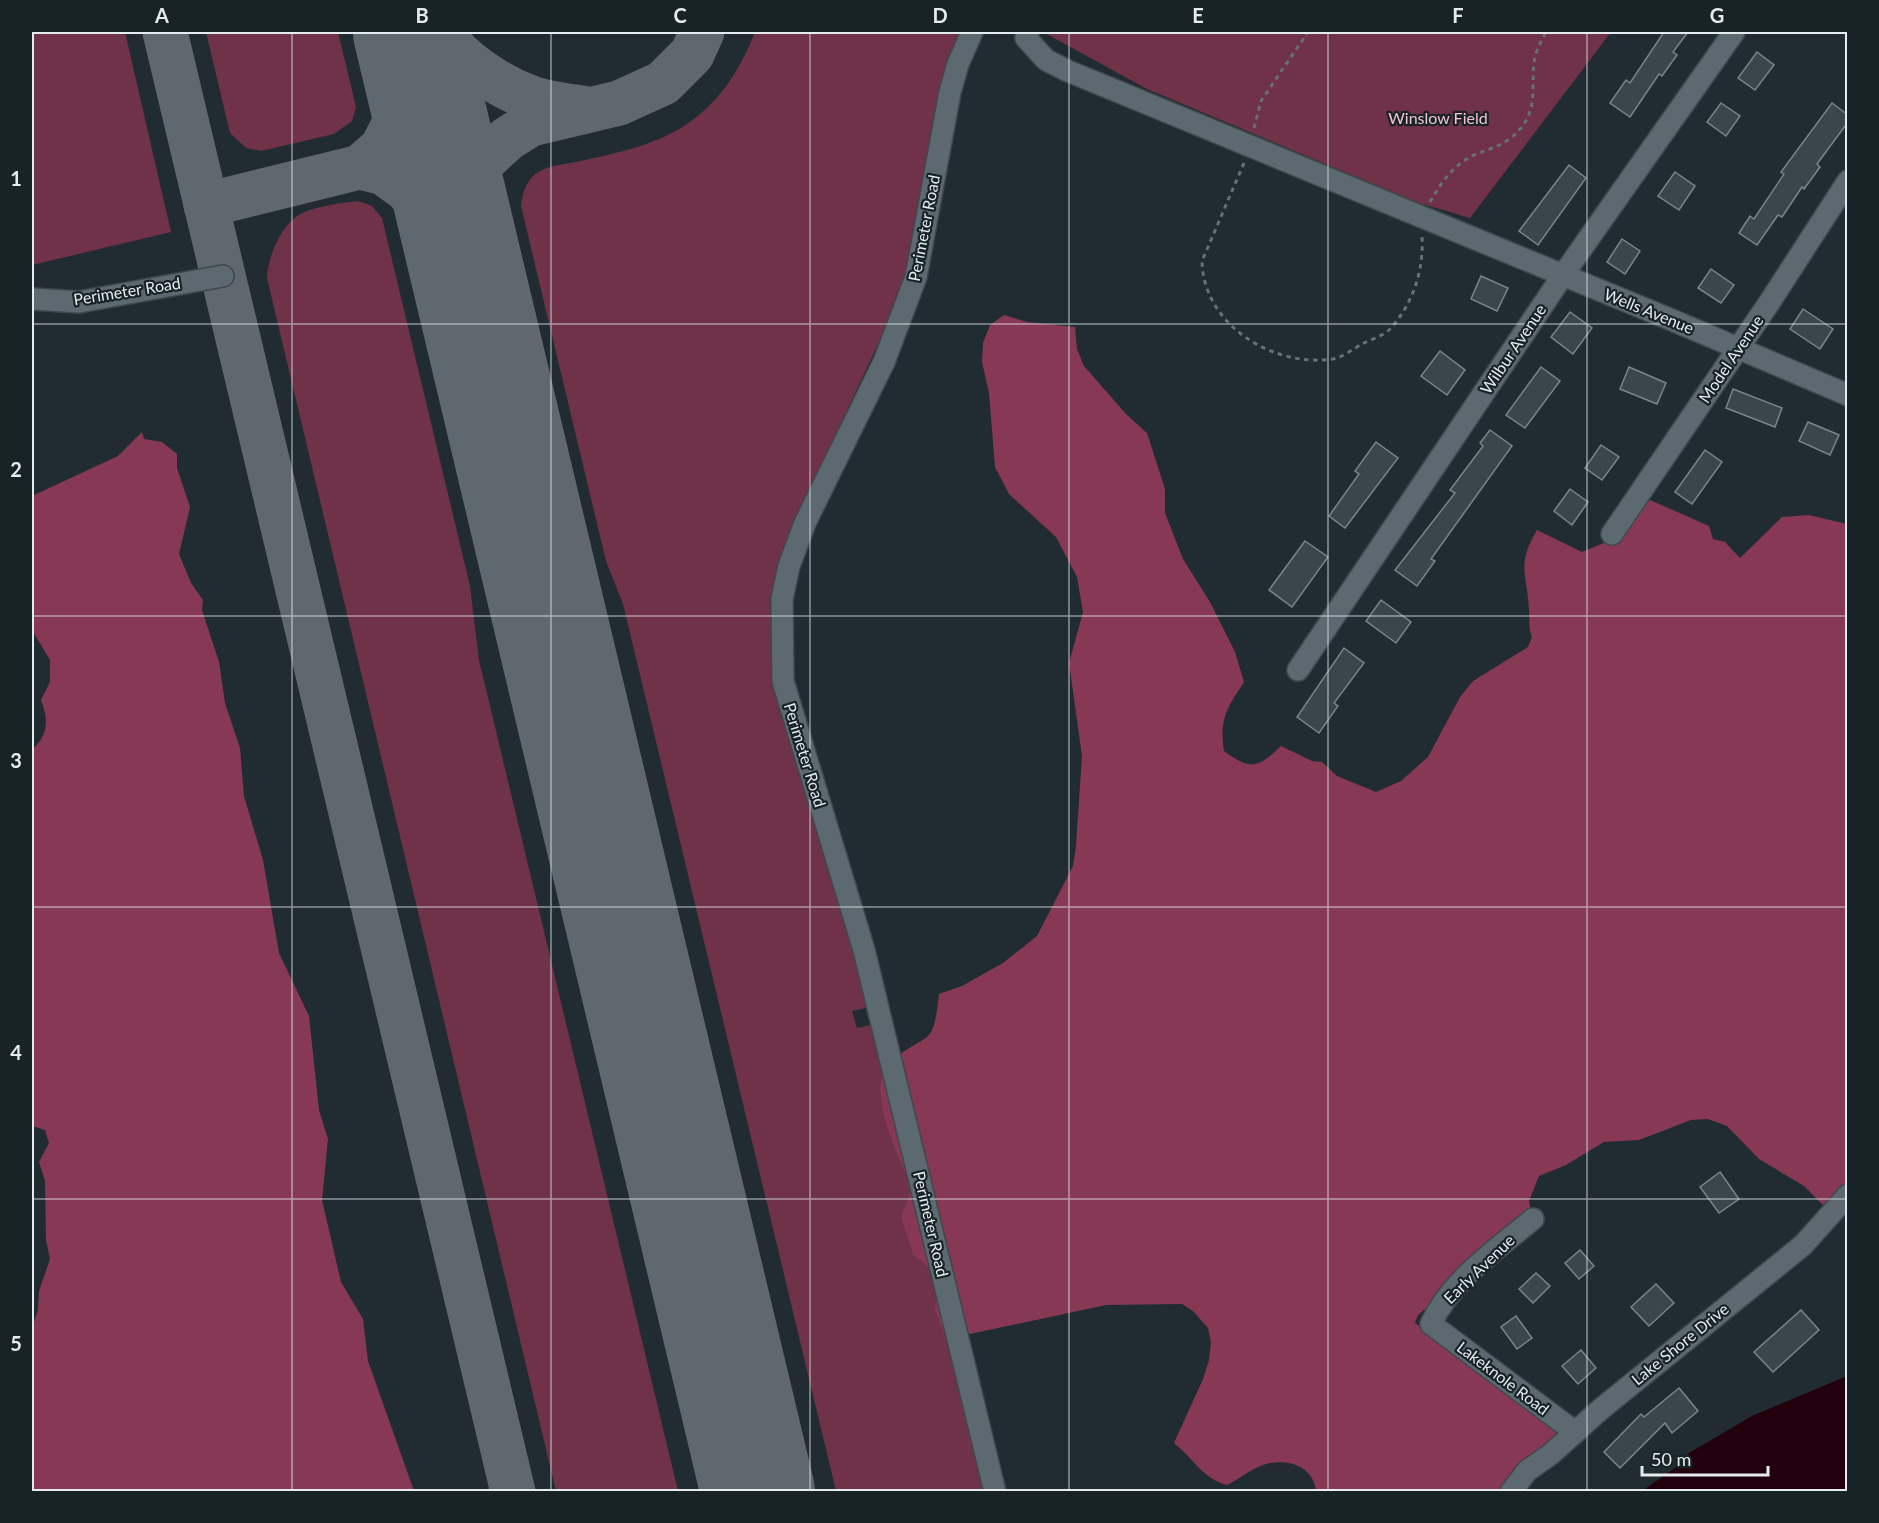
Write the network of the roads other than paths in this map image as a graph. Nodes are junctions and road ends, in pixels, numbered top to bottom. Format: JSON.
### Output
{"nodes":[{"id":1,"x":972,"y":32,"type":"edge"},
{"id":2,"x":1028,"y":32,"type":"edge"},
{"id":3,"x":1734,"y":32,"type":"edge"},
{"id":4,"x":1848,"y":181,"type":"edge"},
{"id":5,"x":1563,"y":275,"type":"junction"},
{"id":6,"x":223,"y":276,"type":"dead end"},
{"id":7,"x":32,"y":299,"type":"edge"},
{"id":8,"x":1739,"y":348,"type":"junction"},
{"id":9,"x":1848,"y":395,"type":"edge"},
{"id":10,"x":1612,"y":534,"type":"dead end"},
{"id":11,"x":1298,"y":670,"type":"dead end"},
{"id":12,"x":1848,"y":1195,"type":"edge"},
{"id":13,"x":1533,"y":1219,"type":"dead end"},
{"id":14,"x":1431,"y":1324,"type":"joint"},
{"id":15,"x":1575,"y":1432,"type":"junction"},
{"id":16,"x":995,"y":1491,"type":"edge"},
{"id":17,"x":1511,"y":1491,"type":"edge"}],
"edges":[{"from":1,"to":16,"type":"street","name":"Perimeter Road"},
{"from":2,"to":5,"type":"street","name":"Wells Avenue"},
{"from":3,"to":5,"type":"street","name":"Wilbur Avenue"},
{"from":4,"to":8,"type":"street","name":"Model Avenue"},
{"from":5,"to":8,"type":"street","name":"Wells Avenue"},
{"from":5,"to":11,"type":"street","name":"Wilbur Avenue"},
{"from":6,"to":7,"type":"street","name":"Perimeter Road"},
{"from":8,"to":9,"type":"street","name":"Wells Avenue"},
{"from":8,"to":10,"type":"street","name":"Model Avenue"},
{"from":12,"to":15,"type":"street","name":"Lake Shore Drive"},
{"from":13,"to":14,"type":"street","name":"Early Avenue"},
{"from":14,"to":15,"type":"street","name":"Lakeknole Road"},
{"from":15,"to":17,"type":"street","name":"Lake Shore Drive"}]}
